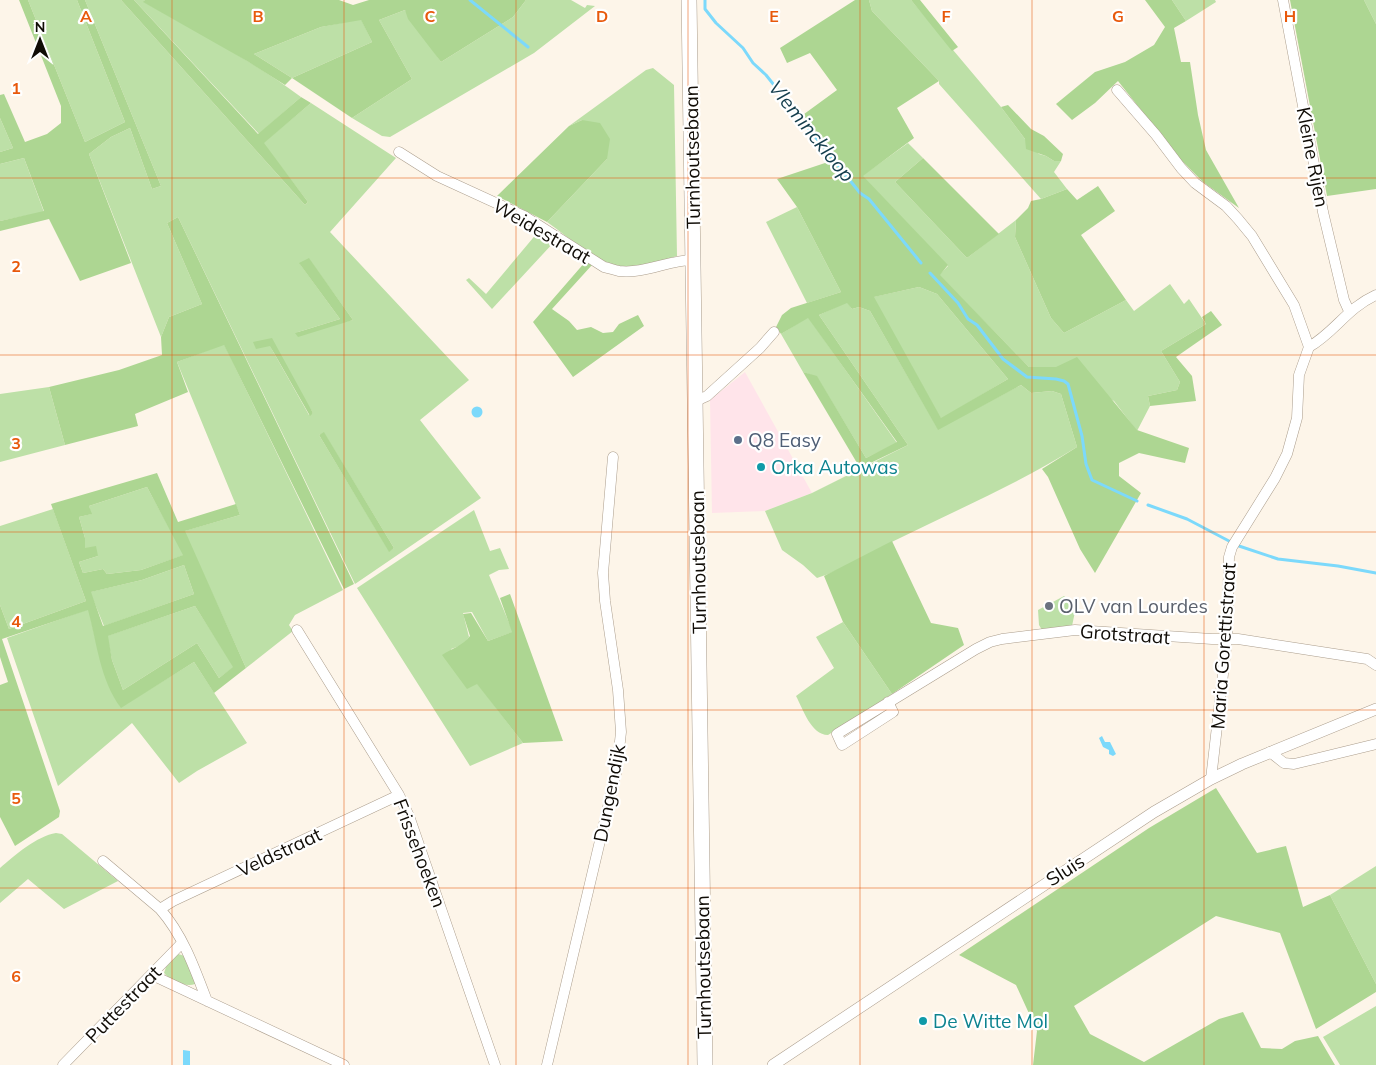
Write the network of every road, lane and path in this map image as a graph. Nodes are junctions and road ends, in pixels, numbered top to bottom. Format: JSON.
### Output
{"nodes":[{"id":1,"x":689,"y":0,"type":"edge"},
{"id":2,"x":1283,"y":0,"type":"edge"},
{"id":3,"x":1117,"y":90,"type":"dead end"},
{"id":4,"x":399,"y":152,"type":"dead end"},
{"id":5,"x":693,"y":260,"type":"junction"},
{"id":6,"x":1376,"y":295,"type":"edge"},
{"id":7,"x":1349,"y":312,"type":"junction"},
{"id":8,"x":774,"y":332,"type":"dead end"},
{"id":9,"x":1310,"y":347,"type":"junction"},
{"id":10,"x":696,"y":401,"type":"junction"},
{"id":11,"x":613,"y":458,"type":"dead end"},
{"id":12,"x":297,"y":630,"type":"dead end"},
{"id":13,"x":1227,"y":639,"type":"junction"},
{"id":14,"x":1376,"y":665,"type":"edge"},
{"id":15,"x":888,"y":702,"type":"junction"},
{"id":16,"x":1376,"y":709,"type":"edge"},
{"id":17,"x":1376,"y":744,"type":"edge"},
{"id":18,"x":1270,"y":752,"type":"junction"},
{"id":19,"x":1211,"y":779,"type":"junction"},
{"id":20,"x":400,"y":795,"type":"junction"},
{"id":21,"x":103,"y":861,"type":"dead end"},
{"id":22,"x":160,"y":909,"type":"junction"},
{"id":23,"x":182,"y":943,"type":"junction"},
{"id":24,"x":152,"y":975,"type":"junction"},
{"id":25,"x":207,"y":1001,"type":"junction"},
{"id":26,"x":63,"y":1065,"type":"edge"},
{"id":27,"x":344,"y":1065,"type":"edge"},
{"id":28,"x":495,"y":1065,"type":"edge"},
{"id":29,"x":547,"y":1065,"type":"edge"},
{"id":30,"x":705,"y":1065,"type":"edge"},
{"id":31,"x":773,"y":1065,"type":"edge"}],
"edges":[{"from":1,"to":5,"type":"main road","name":"Turnhoutsebaan"},
{"from":2,"to":7,"type":"street","name":"Kleine Rijen"},
{"from":3,"to":9,"type":"street"},
{"from":4,"to":5,"type":"street","name":"Weidestraat"},
{"from":5,"to":10,"type":"main road","name":"Turnhoutsebaan"},
{"from":6,"to":7,"type":"street"},
{"from":7,"to":9,"type":"street"},
{"from":8,"to":10,"type":"street"},
{"from":9,"to":13,"type":"street","name":"Maria Gorettistraat"},
{"from":10,"to":30,"type":"main road","name":"Turnhoutsebaan"},
{"from":11,"to":29,"type":"street","name":"Dungendijk"},
{"from":12,"to":20,"type":"street","name":"Frissehoeken"},
{"from":13,"to":14,"type":"street","name":"Grotstraat"},
{"from":13,"to":15,"type":"street","name":"Grotstraat"},
{"from":13,"to":19,"type":"street","name":"Maria Gorettistraat"},
{"from":15,"to":15,"type":"street","name":"Grotstraat"},
{"from":16,"to":18,"type":"street","name":"Sluis"},
{"from":17,"to":18,"type":"street"},
{"from":18,"to":19,"type":"street","name":"Sluis"},
{"from":19,"to":31,"type":"street","name":"Sluis"},
{"from":20,"to":22,"type":"street","name":"Veldstraat"},
{"from":20,"to":28,"type":"street","name":"Frissehoeken"},
{"from":21,"to":22,"type":"street"},
{"from":22,"to":23,"type":"street"},
{"from":23,"to":24,"type":"street","name":"Puttestraat"},
{"from":23,"to":25,"type":"street"},
{"from":24,"to":25,"type":"street"},
{"from":24,"to":26,"type":"street","name":"Puttestraat"},
{"from":25,"to":27,"type":"street"}]}
